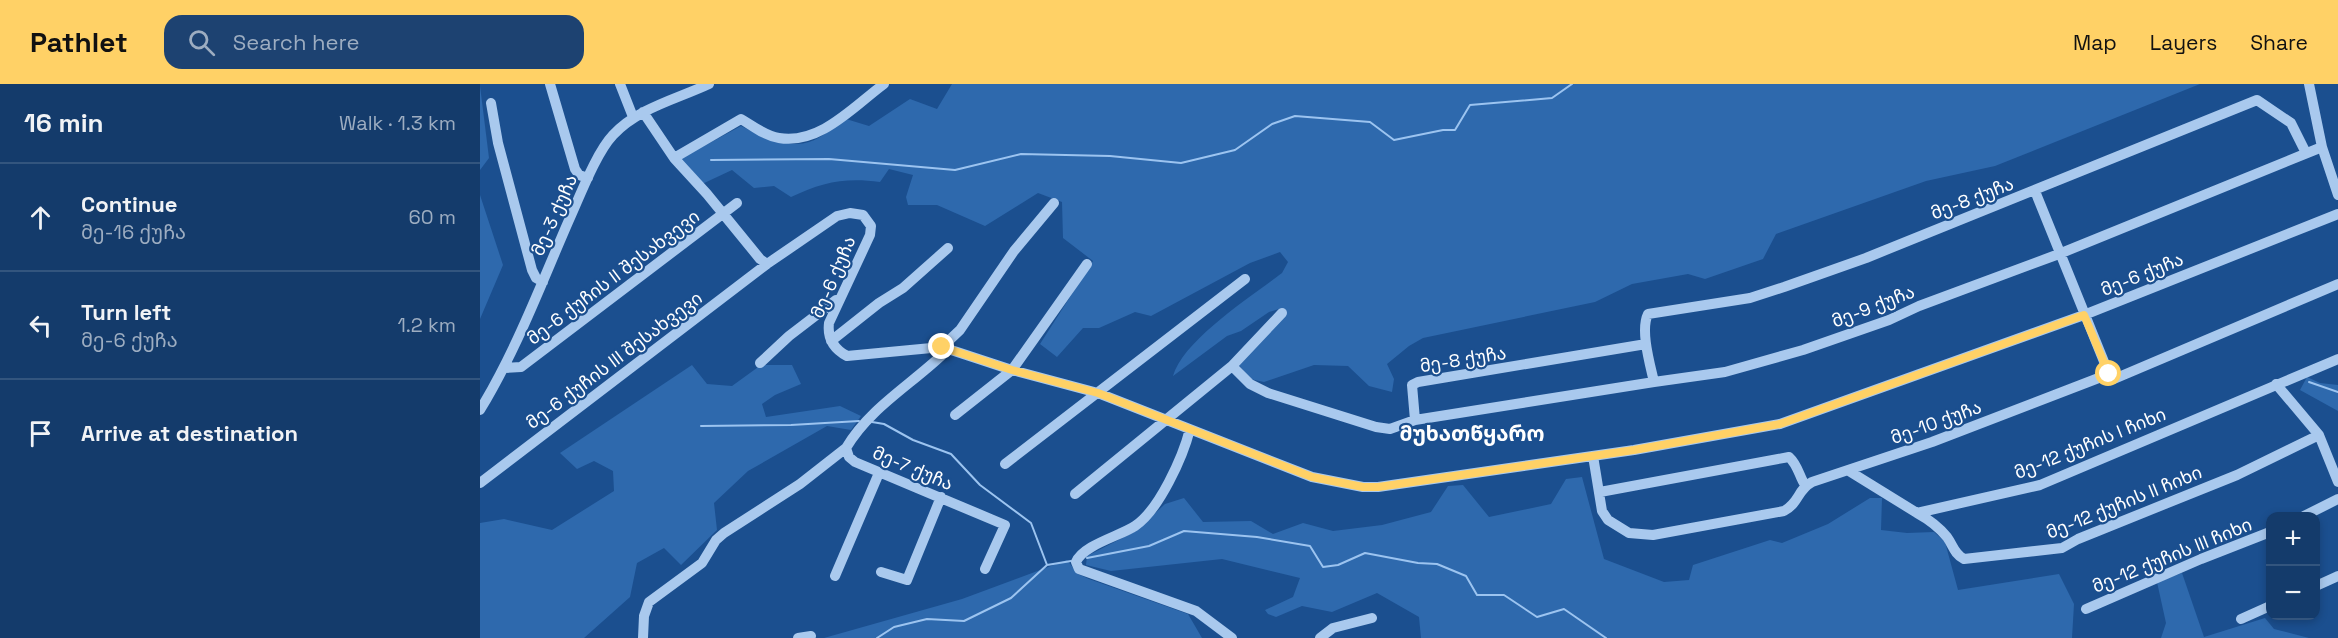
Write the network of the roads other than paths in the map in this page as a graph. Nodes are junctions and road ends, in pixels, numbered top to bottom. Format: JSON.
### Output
{"nodes":[{"id":1,"x":550,"y":84,"type":"edge"},
{"id":2,"x":620,"y":84,"type":"edge"},
{"id":3,"x":709,"y":84,"type":"edge"},
{"id":4,"x":884,"y":84,"type":"edge"},
{"id":5,"x":2309,"y":84,"type":"edge"},
{"id":6,"x":693,"y":88,"type":"edge"},
{"id":7,"x":491,"y":103,"type":"dead end"},
{"id":8,"x":644,"y":112,"type":"junction"},
{"id":9,"x":633,"y":117,"type":"junction"},
{"id":10,"x":2322,"y":147,"type":"junction"},
{"id":11,"x":2306,"y":153,"type":"junction"},
{"id":12,"x":674,"y":158,"type":"junction"},
{"id":13,"x":588,"y":178,"type":"junction"},
{"id":14,"x":2035,"y":191,"type":"junction"},
{"id":15,"x":2338,"y":195,"type":"edge"},
{"id":16,"x":737,"y":203,"type":"dead end"},
{"id":17,"x":1054,"y":203,"type":"dead end"},
{"id":18,"x":2338,"y":214,"type":"edge"},
{"id":19,"x":724,"y":215,"type":"junction"},
{"id":20,"x":948,"y":248,"type":"dead end"},
{"id":21,"x":2059,"y":254,"type":"junction"},
{"id":22,"x":767,"y":264,"type":"junction"},
{"id":23,"x":1087,"y":264,"type":"dead end"},
{"id":24,"x":1245,"y":279,"type":"dead end"},
{"id":25,"x":543,"y":282,"type":"junction"},
{"id":26,"x":2338,"y":284,"type":"edge"},
{"id":27,"x":838,"y":298,"type":"junction"},
{"id":28,"x":1282,"y":314,"type":"dead end"},
{"id":29,"x":2084,"y":315,"type":"junction"},
{"id":30,"x":831,"y":341,"type":"junction"},
{"id":31,"x":1646,"y":344,"type":"junction"},
{"id":32,"x":942,"y":347,"type":"junction"},
{"id":33,"x":2338,"y":359,"type":"edge"},
{"id":34,"x":760,"y":363,"type":"dead end"},
{"id":35,"x":1232,"y":366,"type":"junction"},
{"id":36,"x":505,"y":368,"type":"junction"},
{"id":37,"x":1012,"y":370,"type":"junction"},
{"id":38,"x":2109,"y":374,"type":"junction"},
{"id":39,"x":1654,"y":382,"type":"junction"},
{"id":40,"x":2276,"y":384,"type":"junction"},
{"id":41,"x":1098,"y":393,"type":"junction"},
{"id":42,"x":480,"y":410,"type":"edge"},
{"id":43,"x":955,"y":415,"type":"dead end"},
{"id":44,"x":1166,"y":420,"type":"junction"},
{"id":45,"x":1415,"y":420,"type":"junction"},
{"id":46,"x":1190,"y":429,"type":"junction"},
{"id":47,"x":2319,"y":435,"type":"junction"},
{"id":48,"x":846,"y":448,"type":"junction"},
{"id":49,"x":1593,"y":456,"type":"junction"},
{"id":50,"x":1005,"y":464,"type":"dead end"},
{"id":51,"x":1849,"y":471,"type":"junction"},
{"id":52,"x":879,"y":473,"type":"junction"},
{"id":53,"x":2338,"y":482,"type":"edge"},
{"id":54,"x":480,"y":483,"type":"edge"},
{"id":55,"x":1805,"y":485,"type":"junction"},
{"id":56,"x":1600,"y":492,"type":"junction"},
{"id":57,"x":1075,"y":494,"type":"dead end"},
{"id":58,"x":941,"y":497,"type":"junction"},
{"id":59,"x":2338,"y":499,"type":"edge"},
{"id":60,"x":2312,"y":512,"type":"edge"},
{"id":61,"x":1917,"y":513,"type":"junction"},
{"id":62,"x":2266,"y":534,"type":"edge"},
{"id":63,"x":985,"y":569,"type":"dead end"},
{"id":64,"x":881,"y":572,"type":"dead end"},
{"id":65,"x":835,"y":576,"type":"dead end"},
{"id":66,"x":2338,"y":576,"type":"edge"},
{"id":67,"x":2320,"y":584,"type":"edge"},
{"id":68,"x":2266,"y":608,"type":"edge"},
{"id":69,"x":2085,"y":609,"type":"dead end"},
{"id":70,"x":1372,"y":618,"type":"dead end"},
{"id":71,"x":2241,"y":619,"type":"dead end"},
{"id":72,"x":811,"y":636,"type":"dead end"},
{"id":73,"x":643,"y":638,"type":"edge"},
{"id":74,"x":798,"y":638,"type":"edge"},
{"id":75,"x":1232,"y":638,"type":"edge"},
{"id":76,"x":1320,"y":638,"type":"edge"}],
"edges":[{"from":1,"to":13,"type":"street"},
{"from":2,"to":9,"type":"street"},
{"from":3,"to":6,"type":"street","name":"მე-3 ქუჩა"},
{"from":4,"to":12,"type":"street"},
{"from":5,"to":10,"type":"street"},
{"from":6,"to":8,"type":"street","name":"მე-3 ქუჩა"},
{"from":7,"to":25,"type":"street"},
{"from":8,"to":9,"type":"street","name":"მე-3 ქუჩა"},
{"from":8,"to":12,"type":"street"},
{"from":9,"to":13,"type":"street","name":"მე-3 ქუჩა"},
{"from":10,"to":11,"type":"street","name":"მე-9 ქუჩა"},
{"from":10,"to":15,"type":"street"},
{"from":11,"to":14,"type":"street","name":"მე-8 ქუჩა"},
{"from":11,"to":21,"type":"street","name":"მე-9 ქუჩა"},
{"from":12,"to":19,"type":"street"},
{"from":13,"to":25,"type":"street","name":"მე-3 ქუჩა"},
{"from":14,"to":21,"type":"street"},
{"from":14,"to":31,"type":"street","name":"მე-8 ქუჩა"},
{"from":16,"to":19,"type":"street","name":"მე-6 ქუჩის II შესახვევი"},
{"from":17,"to":32,"type":"street"},
{"from":18,"to":29,"type":"street","name":"მე-6 ქუჩა"},
{"from":19,"to":22,"type":"street"},
{"from":19,"to":36,"type":"street","name":"მე-6 ქუჩის II შესახვევი"},
{"from":20,"to":30,"type":"street"},
{"from":21,"to":29,"type":"street"},
{"from":21,"to":39,"type":"street","name":"მე-9 ქუჩა"},
{"from":22,"to":27,"type":"street","name":"მე-6 ქუჩა"},
{"from":22,"to":54,"type":"street","name":"მე-6 ქუჩის III შესახვევი"},
{"from":23,"to":37,"type":"street"},
{"from":24,"to":41,"type":"street"},
{"from":25,"to":36,"type":"street","name":"მე-3 ქუჩა"},
{"from":26,"to":38,"type":"street","name":"მე-10 ქუჩა"},
{"from":27,"to":30,"type":"street","name":"მე-6 ქუჩა"},
{"from":27,"to":34,"type":"street"},
{"from":28,"to":35,"type":"street"},
{"from":29,"to":38,"type":"street"},
{"from":29,"to":49,"type":"street","name":"მე-6 ქუჩა"},
{"from":30,"to":32,"type":"street","name":"მე-6 ქუჩა"},
{"from":31,"to":39,"type":"street","name":"მე-8 ქუჩა"},
{"from":31,"to":45,"type":"street","name":"მე-8 ქუჩა"},
{"from":32,"to":37,"type":"street","name":"მე-6 ქუჩა"},
{"from":32,"to":48,"type":"street","name":"მე-7 ქუჩა"},
{"from":33,"to":40,"type":"street","name":"მე-12 ქუჩის I ჩიხი"},
{"from":35,"to":44,"type":"street"},
{"from":35,"to":45,"type":"street"},
{"from":36,"to":42,"type":"street","name":"მე-3 ქუჩა"},
{"from":37,"to":41,"type":"street","name":"მე-6 ქუჩა"},
{"from":37,"to":43,"type":"street"},
{"from":38,"to":51,"type":"street","name":"მე-10 ქუჩა"},
{"from":39,"to":45,"type":"street","name":"მე-9 ქუჩა"},
{"from":40,"to":47,"type":"street"},
{"from":40,"to":61,"type":"street","name":"მე-12 ქუჩის I ჩიხი"},
{"from":41,"to":44,"type":"street","name":"მე-6 ქუჩა"},
{"from":41,"to":50,"type":"street"},
{"from":44,"to":46,"type":"street","name":"მე-6 ქუჩა"},
{"from":44,"to":57,"type":"street"},
{"from":46,"to":49,"type":"street","name":"მე-6 ქუჩა"},
{"from":46,"to":75,"type":"street"},
{"from":47,"to":53,"type":"street"},
{"from":47,"to":61,"type":"street","name":"მე-12 ქუჩის II ჩიხი"},
{"from":48,"to":52,"type":"street","name":"მე-7 ქუჩა"},
{"from":48,"to":73,"type":"street"},
{"from":49,"to":56,"type":"street"},
{"from":51,"to":55,"type":"street","name":"მე-10 ქუჩა"},
{"from":51,"to":61,"type":"street"},
{"from":52,"to":58,"type":"street","name":"მე-7 ქუჩა"},
{"from":52,"to":65,"type":"street"},
{"from":55,"to":56,"type":"street"},
{"from":55,"to":56,"type":"street"},
{"from":58,"to":63,"type":"street","name":"მე-7 ქუჩა"},
{"from":58,"to":64,"type":"street"},
{"from":59,"to":60,"type":"street"},
{"from":62,"to":69,"type":"street","name":"მე-12 ქუჩის III ჩიხი"},
{"from":66,"to":67,"type":"street"},
{"from":68,"to":71,"type":"street"},
{"from":70,"to":76,"type":"street"},
{"from":72,"to":74,"type":"street"}]}
